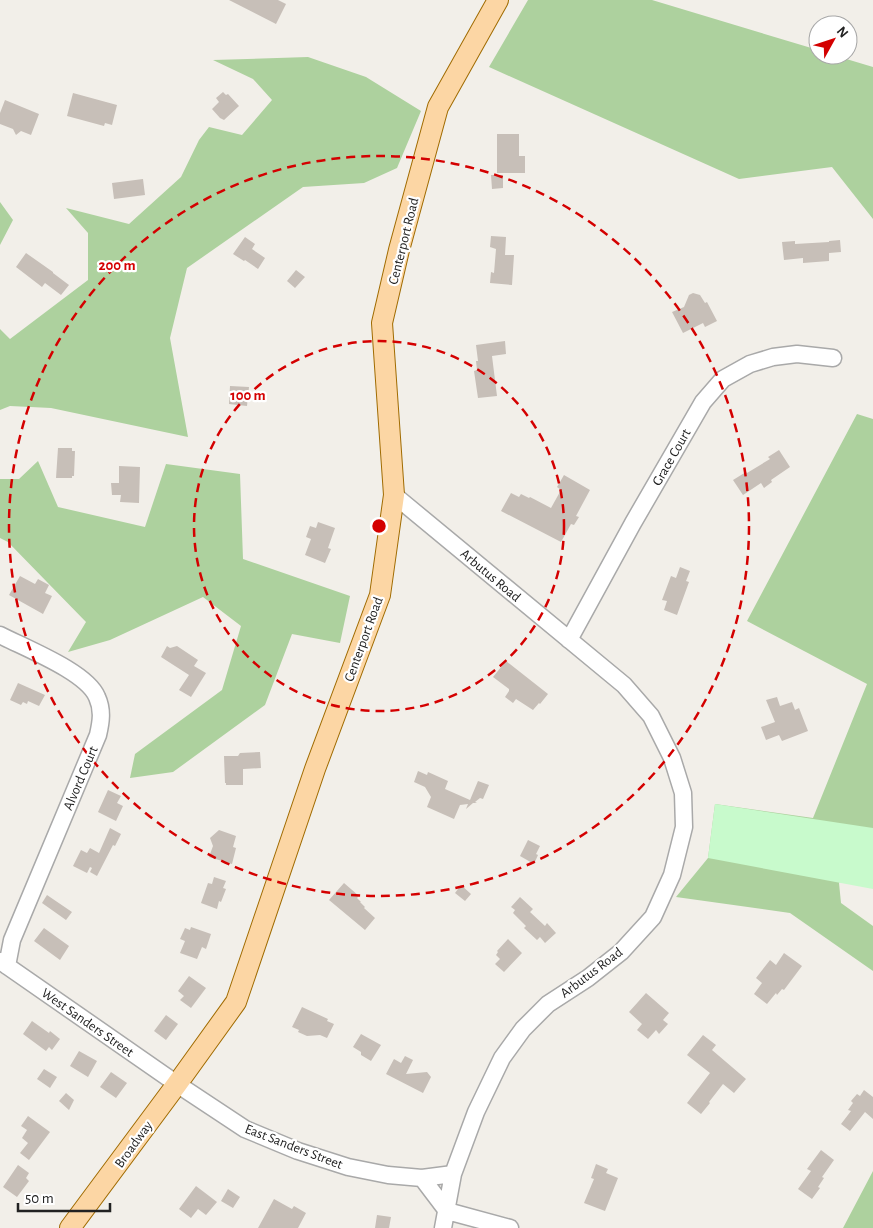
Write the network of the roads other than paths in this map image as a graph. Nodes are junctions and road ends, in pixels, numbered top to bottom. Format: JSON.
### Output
{"nodes":[{"id":1,"x":498,"y":0,"type":"edge"},
{"id":2,"x":833,"y":358,"type":"dead end"},
{"id":3,"x":394,"y":495,"type":"junction"},
{"id":4,"x":0,"y":636,"type":"edge"},
{"id":5,"x":569,"y":640,"type":"junction"},
{"id":6,"x":4,"y":963,"type":"edge"},
{"id":7,"x":177,"y":1084,"type":"junction"},
{"id":8,"x":453,"y":1174,"type":"junction"},
{"id":9,"x":422,"y":1178,"type":"junction"},
{"id":10,"x":447,"y":1211,"type":"junction"},
{"id":11,"x":70,"y":1228,"type":"edge"},
{"id":12,"x":443,"y":1228,"type":"edge"},
{"id":13,"x":510,"y":1228,"type":"edge"}],
"edges":[{"from":1,"to":3,"type":"main road","name":"Centerport Road"},
{"from":2,"to":5,"type":"street","name":"Grace Court"},
{"from":3,"to":5,"type":"street","name":"Arbutus Road"},
{"from":3,"to":7,"type":"main road","name":"Centerport Road"},
{"from":4,"to":6,"type":"street","name":"Alvord Court"},
{"from":5,"to":8,"type":"street","name":"Arbutus Road"},
{"from":6,"to":7,"type":"street","name":"West Sanders Street"},
{"from":7,"to":9,"type":"street","name":"East Sanders Street"},
{"from":7,"to":11,"type":"main road","name":"Broadway"},
{"from":8,"to":9,"type":"street","name":"East Sanders Street"},
{"from":8,"to":10,"type":"street","name":"Arbutus Road"},
{"from":9,"to":10,"type":"street"},
{"from":10,"to":12,"type":"street","name":"Arbutus Road"},
{"from":10,"to":13,"type":"street"}]}
